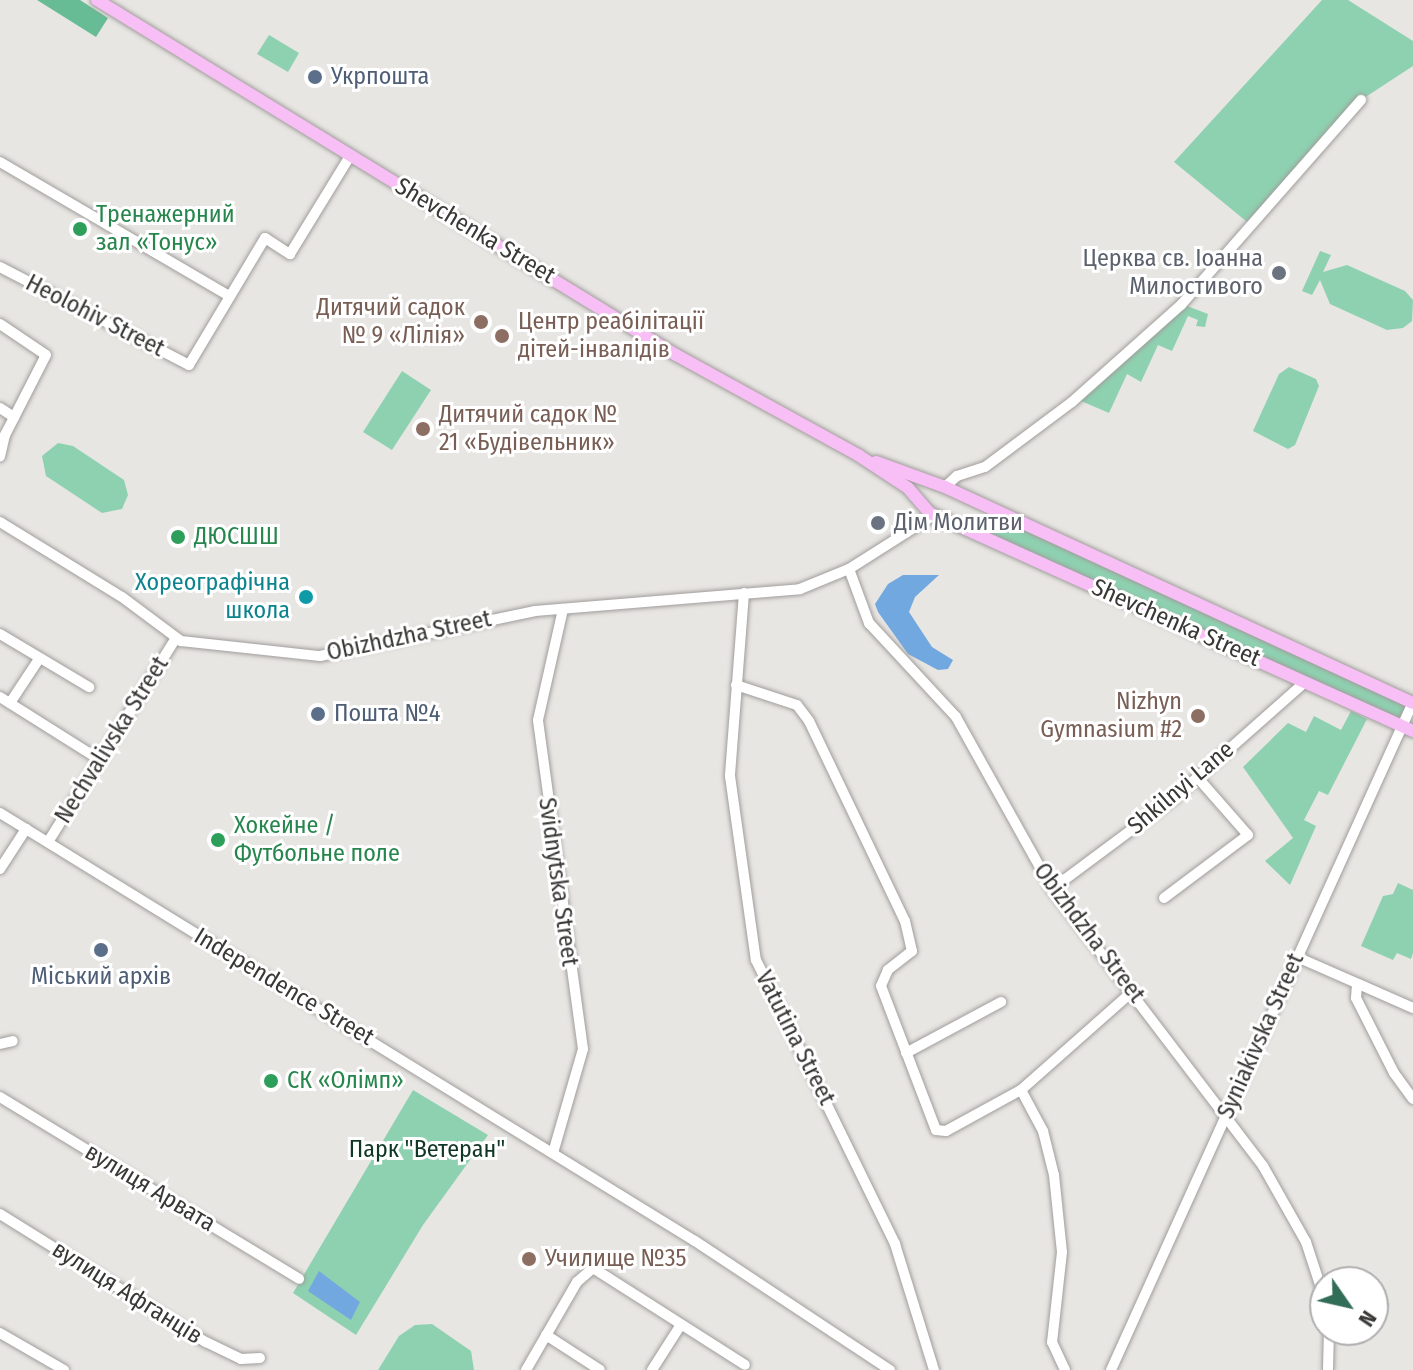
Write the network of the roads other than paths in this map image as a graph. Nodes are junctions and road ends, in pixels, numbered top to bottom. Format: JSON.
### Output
{"nodes":[{"id":1,"x":97,"y":0,"type":"edge"},
{"id":2,"x":1361,"y":100,"type":"dead end"},
{"id":3,"x":350,"y":156,"type":"junction"},
{"id":4,"x":0,"y":162,"type":"edge"},
{"id":5,"x":0,"y":267,"type":"edge"},
{"id":6,"x":229,"y":296,"type":"junction"},
{"id":7,"x":0,"y":324,"type":"edge"},
{"id":8,"x":0,"y":408,"type":"edge"},
{"id":9,"x":14,"y":417,"type":"junction"},
{"id":10,"x":858,"y":455,"type":"junction"},
{"id":11,"x":0,"y":456,"type":"edge"},
{"id":12,"x":946,"y":490,"type":"junction"},
{"id":13,"x":930,"y":511,"type":"junction"},
{"id":14,"x":0,"y":522,"type":"edge"},
{"id":15,"x":849,"y":569,"type":"junction"},
{"id":16,"x":744,"y":593,"type":"junction"},
{"id":17,"x":563,"y":609,"type":"junction"},
{"id":18,"x":0,"y":634,"type":"edge"},
{"id":19,"x":176,"y":638,"type":"junction"},
{"id":20,"x":39,"y":659,"type":"junction"},
{"id":21,"x":1305,"y":682,"type":"junction"},
{"id":22,"x":736,"y":685,"type":"junction"},
{"id":23,"x":89,"y":687,"type":"dead end"},
{"id":24,"x":0,"y":697,"type":"edge"},
{"id":25,"x":1413,"y":702,"type":"edge"},
{"id":26,"x":10,"y":703,"type":"junction"},
{"id":27,"x":1407,"y":729,"type":"edge"},
{"id":28,"x":100,"y":760,"type":"junction"},
{"id":29,"x":1197,"y":777,"type":"junction"},
{"id":30,"x":0,"y":813,"type":"edge"},
{"id":31,"x":26,"y":829,"type":"junction"},
{"id":32,"x":48,"y":842,"type":"junction"},
{"id":33,"x":0,"y":869,"type":"edge"},
{"id":34,"x":1052,"y":889,"type":"junction"},
{"id":35,"x":1164,"y":898,"type":"dead end"},
{"id":36,"x":1297,"y":957,"type":"junction"},
{"id":37,"x":1357,"y":984,"type":"junction"},
{"id":38,"x":1133,"y":991,"type":"junction"},
{"id":39,"x":1001,"y":1002,"type":"dead end"},
{"id":40,"x":1413,"y":1008,"type":"edge"},
{"id":41,"x":13,"y":1041,"type":"dead end"},
{"id":42,"x":0,"y":1044,"type":"edge"},
{"id":43,"x":906,"y":1053,"type":"junction"},
{"id":44,"x":1021,"y":1090,"type":"junction"},
{"id":45,"x":0,"y":1097,"type":"edge"},
{"id":46,"x":1413,"y":1099,"type":"edge"},
{"id":47,"x":1225,"y":1115,"type":"junction"},
{"id":48,"x":553,"y":1153,"type":"junction"},
{"id":49,"x":0,"y":1214,"type":"edge"},
{"id":50,"x":1312,"y":1266,"type":"edge"},
{"id":51,"x":299,"y":1279,"type":"dead end"},
{"id":52,"x":680,"y":1326,"type":"junction"},
{"id":53,"x":0,"y":1333,"type":"edge"},
{"id":54,"x":546,"y":1335,"type":"junction"},
{"id":55,"x":1329,"y":1346,"type":"edge"},
{"id":56,"x":260,"y":1358,"type":"dead end"},
{"id":57,"x":744,"y":1368,"type":"edge"},
{"id":58,"x":64,"y":1370,"type":"edge"},
{"id":59,"x":526,"y":1370,"type":"edge"},
{"id":60,"x":600,"y":1370,"type":"edge"},
{"id":61,"x":652,"y":1370,"type":"edge"},
{"id":62,"x":890,"y":1370,"type":"edge"},
{"id":63,"x":934,"y":1370,"type":"edge"},
{"id":64,"x":1065,"y":1370,"type":"edge"},
{"id":65,"x":1111,"y":1370,"type":"edge"},
{"id":66,"x":1328,"y":1370,"type":"edge"}],
"edges":[{"from":1,"to":3,"type":"main road","name":"Shevchenka Street"},
{"from":2,"to":12,"type":"street"},
{"from":3,"to":6,"type":"street"},
{"from":3,"to":10,"type":"main road","name":"Shevchenka Street"},
{"from":4,"to":6,"type":"street"},
{"from":5,"to":6,"type":"street","name":"Heolohiv Street"},
{"from":7,"to":9,"type":"street"},
{"from":8,"to":9,"type":"street"},
{"from":9,"to":11,"type":"street"},
{"from":10,"to":12,"type":"main road","name":"Shevchenka Street"},
{"from":10,"to":13,"type":"main road","name":"Shevchenka Street"},
{"from":12,"to":13,"type":"main road"},
{"from":12,"to":13,"type":"main road"},
{"from":12,"to":25,"type":"main road","name":"Shevchenka Street"},
{"from":13,"to":15,"type":"street","name":"Obizhdzha Street"},
{"from":13,"to":21,"type":"main road","name":"Shevchenka Street"},
{"from":14,"to":19,"type":"street"},
{"from":15,"to":16,"type":"street","name":"Obizhdzha Street"},
{"from":15,"to":34,"type":"street","name":"Obizhdzha Street"},
{"from":16,"to":17,"type":"street","name":"Obizhdzha Street"},
{"from":16,"to":22,"type":"street","name":"Vatutina Street"},
{"from":17,"to":19,"type":"street","name":"Obizhdzha Street"},
{"from":17,"to":48,"type":"street","name":"Svidnytska Street"},
{"from":18,"to":20,"type":"street"},
{"from":19,"to":28,"type":"street","name":"Nechvalivska Street"},
{"from":20,"to":23,"type":"street"},
{"from":20,"to":26,"type":"street"},
{"from":21,"to":27,"type":"main road","name":"Shevchenka Street"},
{"from":21,"to":29,"type":"street","name":"Shkilnyi Lane"},
{"from":22,"to":43,"type":"street"},
{"from":22,"to":63,"type":"street","name":"Vatutina Street"},
{"from":24,"to":26,"type":"street"},
{"from":25,"to":27,"type":"street","name":"Syniakivska Street"},
{"from":26,"to":28,"type":"street"},
{"from":27,"to":36,"type":"street","name":"Syniakivska Street"},
{"from":28,"to":32,"type":"street","name":"Nechvalivska Street"},
{"from":29,"to":34,"type":"street","name":"Shkilnyi Lane"},
{"from":29,"to":35,"type":"street"},
{"from":30,"to":31,"type":"street","name":"Independence Street"},
{"from":31,"to":32,"type":"street","name":"Independence Street"},
{"from":31,"to":33,"type":"street","name":"Nechvalivska Street"},
{"from":32,"to":48,"type":"street","name":"Independence Street"},
{"from":34,"to":38,"type":"street","name":"Obizhdzha Street"},
{"from":36,"to":37,"type":"street"},
{"from":36,"to":47,"type":"street","name":"Syniakivska Street"},
{"from":37,"to":40,"type":"street"},
{"from":37,"to":46,"type":"street"},
{"from":38,"to":44,"type":"street"},
{"from":38,"to":47,"type":"street","name":"Obizhdzha Street"},
{"from":39,"to":43,"type":"street"},
{"from":41,"to":42,"type":"street"},
{"from":43,"to":44,"type":"street"},
{"from":44,"to":64,"type":"street"},
{"from":45,"to":51,"type":"street","name":"вулиця Арвата"},
{"from":47,"to":50,"type":"street","name":"Obizhdzha Street"},
{"from":47,"to":65,"type":"street","name":"Syniakivska Street"},
{"from":48,"to":62,"type":"street","name":"Independence Street"},
{"from":49,"to":56,"type":"street","name":"вулиця Афганців"},
{"from":52,"to":54,"type":"street"},
{"from":52,"to":57,"type":"street"},
{"from":52,"to":61,"type":"street"},
{"from":53,"to":58,"type":"street"},
{"from":54,"to":59,"type":"street"},
{"from":54,"to":60,"type":"street"},
{"from":55,"to":66,"type":"street"}]}
